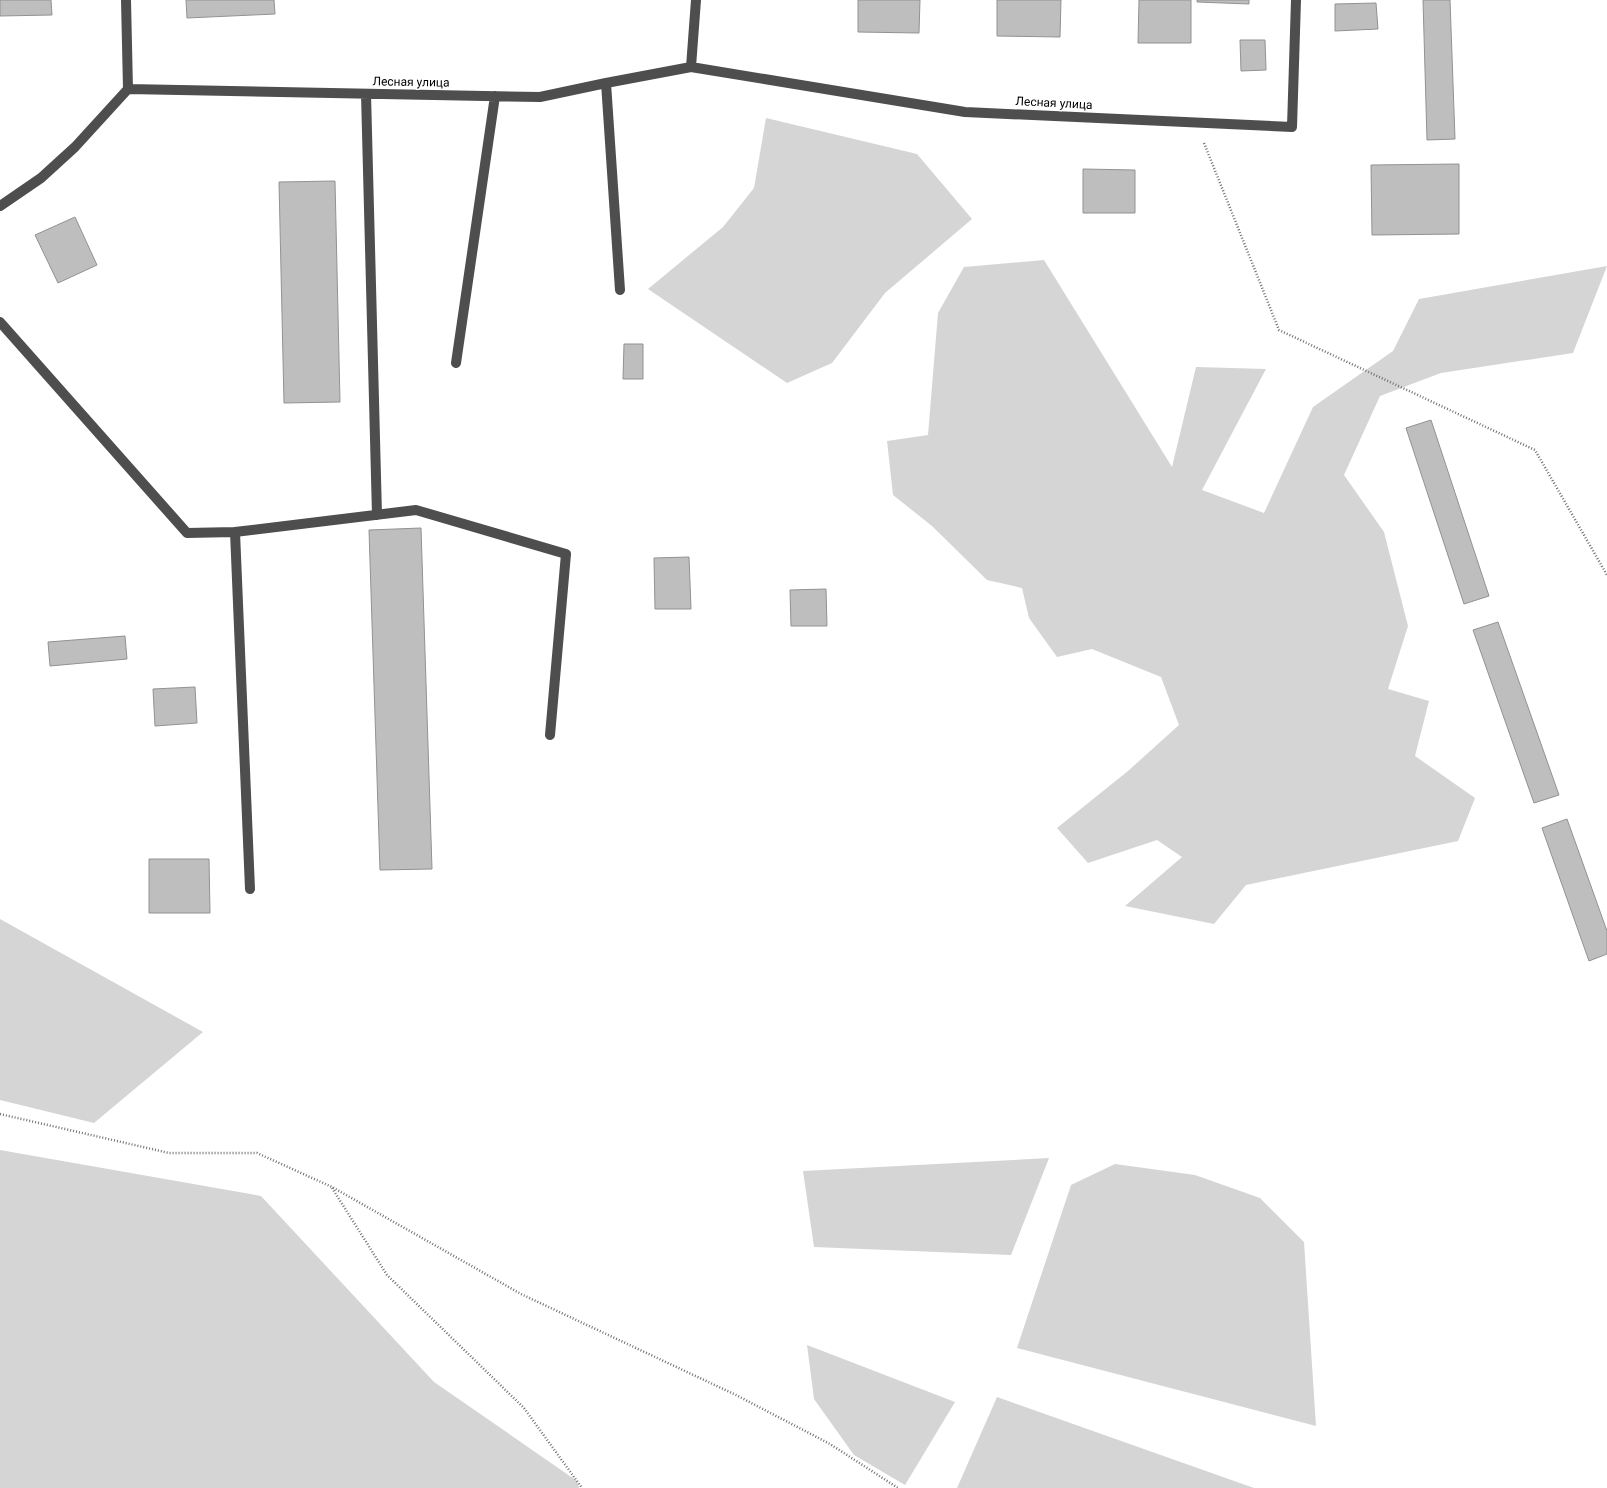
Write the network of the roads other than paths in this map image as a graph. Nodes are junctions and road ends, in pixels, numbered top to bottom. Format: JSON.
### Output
{"nodes":[{"id":1,"x":126,"y":0,"type":"edge"},
{"id":2,"x":696,"y":0,"type":"edge"},
{"id":3,"x":1296,"y":0,"type":"edge"},
{"id":4,"x":691,"y":67,"type":"junction"},
{"id":5,"x":606,"y":83,"type":"junction"},
{"id":6,"x":128,"y":89,"type":"junction"},
{"id":7,"x":366,"y":94,"type":"junction"},
{"id":8,"x":495,"y":96,"type":"junction"},
{"id":9,"x":0,"y":206,"type":"edge"},
{"id":10,"x":620,"y":290,"type":"dead end"},
{"id":11,"x":0,"y":322,"type":"edge"},
{"id":12,"x":456,"y":363,"type":"dead end"},
{"id":13,"x":377,"y":515,"type":"junction"},
{"id":14,"x":235,"y":532,"type":"junction"},
{"id":15,"x":550,"y":735,"type":"dead end"},
{"id":16,"x":250,"y":889,"type":"dead end"}],
"edges":[{"from":1,"to":6,"type":"street"},
{"from":2,"to":4,"type":"street"},
{"from":3,"to":4,"type":"street","name":"Лесная улица"},
{"from":4,"to":5,"type":"street","name":"Лесная улица"},
{"from":5,"to":8,"type":"street","name":"Лесная улица"},
{"from":5,"to":10,"type":"street"},
{"from":6,"to":7,"type":"street","name":"Лесная улица"},
{"from":6,"to":9,"type":"street"},
{"from":7,"to":8,"type":"street","name":"Лесная улица"},
{"from":7,"to":13,"type":"street"},
{"from":8,"to":12,"type":"street"},
{"from":11,"to":14,"type":"street"},
{"from":13,"to":14,"type":"street"},
{"from":13,"to":15,"type":"street"},
{"from":14,"to":16,"type":"street"}]}
